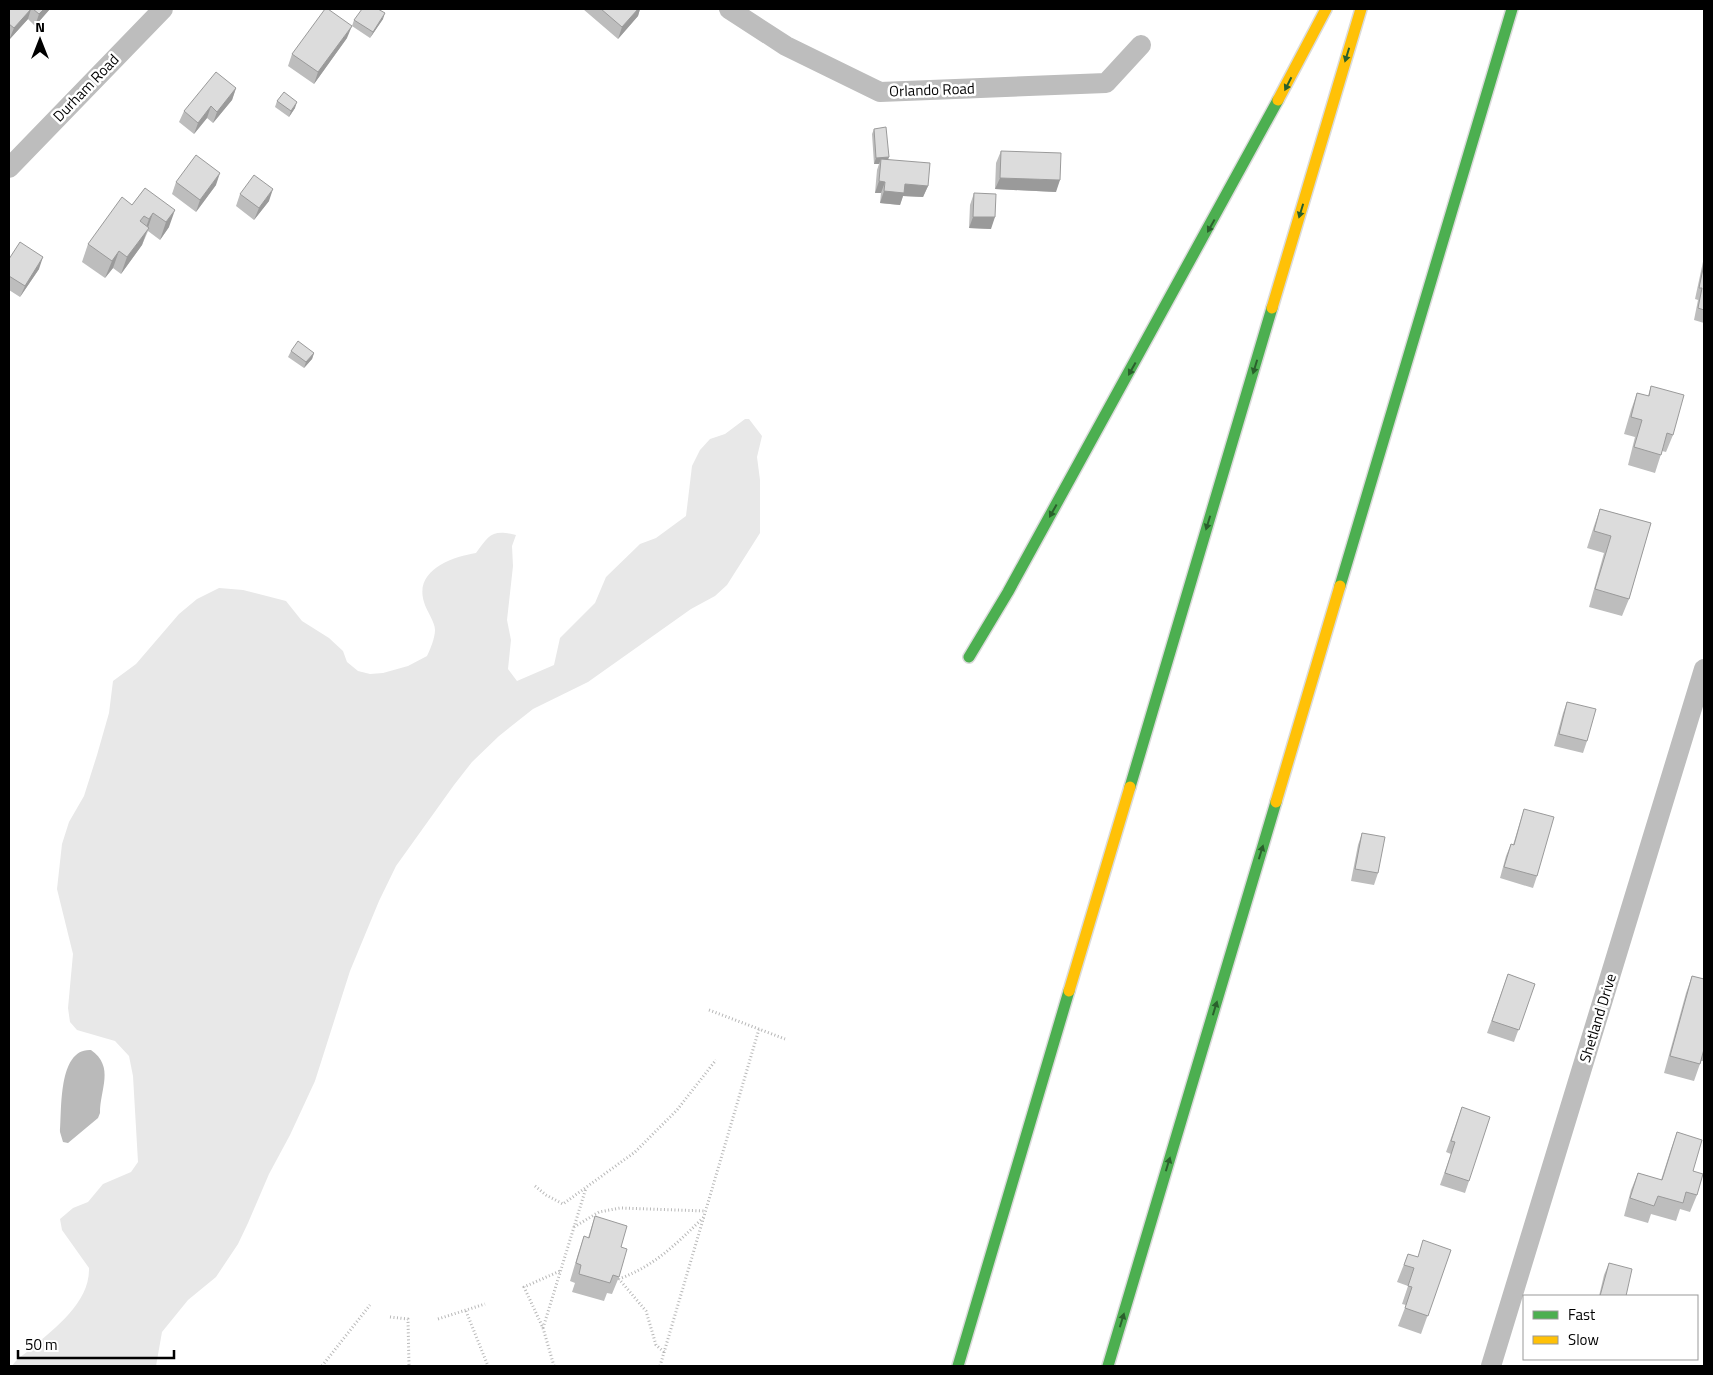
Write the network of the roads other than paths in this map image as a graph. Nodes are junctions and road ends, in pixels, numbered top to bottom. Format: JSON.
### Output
{"nodes":[{"id":1,"x":163,"y":9,"type":"edge"},
{"id":2,"x":728,"y":9,"type":"edge"},
{"id":3,"x":1326,"y":9,"type":"edge"},
{"id":4,"x":1361,"y":9,"type":"edge"},
{"id":5,"x":1512,"y":9,"type":"edge"},
{"id":6,"x":1141,"y":45,"type":"dead end"},
{"id":7,"x":9,"y":168,"type":"edge"},
{"id":8,"x":969,"y":657,"type":"dead end"},
{"id":9,"x":1704,"y":669,"type":"edge"},
{"id":10,"x":958,"y":1366,"type":"edge"},
{"id":11,"x":1108,"y":1366,"type":"edge"},
{"id":12,"x":1491,"y":1366,"type":"edge"}],
"edges":[{"from":1,"to":7,"type":"street","name":"Durham Road"},
{"from":2,"to":6,"type":"street","name":"Orlando Road"},
{"from":3,"to":8,"type":"highway","one_way":true},
{"from":4,"to":10,"type":"highway","one_way":true},
{"from":11,"to":5,"type":"highway","one_way":true},
{"from":9,"to":12,"type":"street","name":"Shetland Drive"}]}
